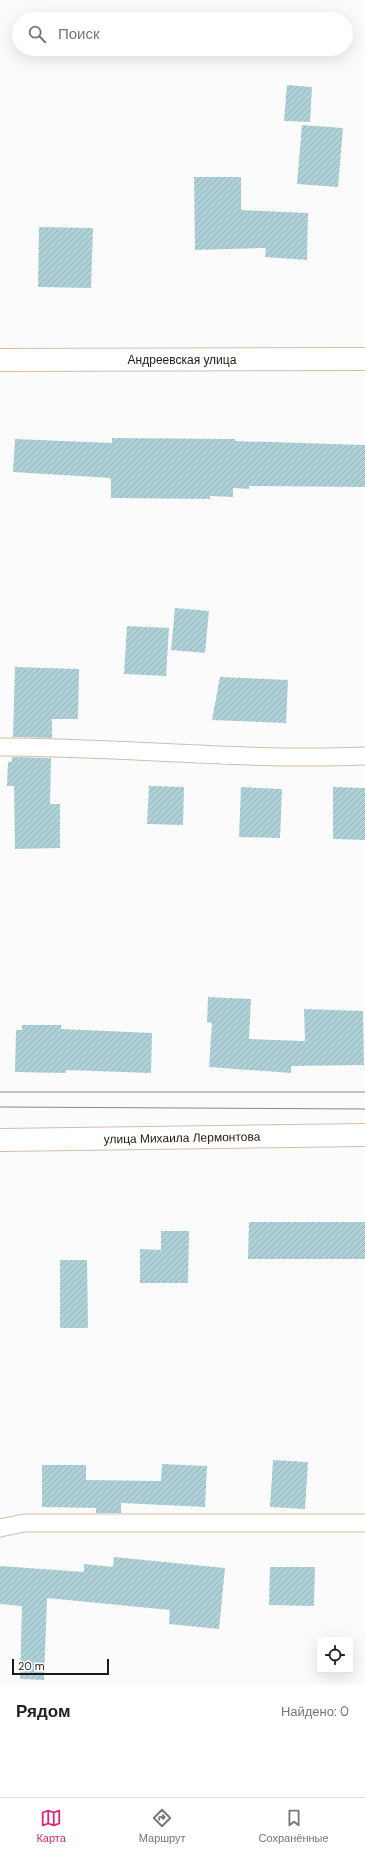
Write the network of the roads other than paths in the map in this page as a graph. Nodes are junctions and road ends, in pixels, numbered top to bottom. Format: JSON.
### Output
{"nodes":[{"id":1,"x":0,"y":360,"type":"edge"},
{"id":2,"x":365,"y":360,"type":"edge"},
{"id":3,"x":0,"y":747,"type":"edge"},
{"id":4,"x":365,"y":756,"type":"edge"},
{"id":5,"x":365,"y":1135,"type":"edge"},
{"id":6,"x":0,"y":1140,"type":"edge"},
{"id":7,"x":365,"y":1523,"type":"edge"},
{"id":8,"x":0,"y":1528,"type":"edge"}],
"edges":[{"from":1,"to":2,"type":"street","name":"Андреевская улица"},
{"from":3,"to":4,"type":"lane"},
{"from":5,"to":6,"type":"street","name":"улица Михаила Лермонтова"},
{"from":7,"to":8,"type":"lane"}]}
